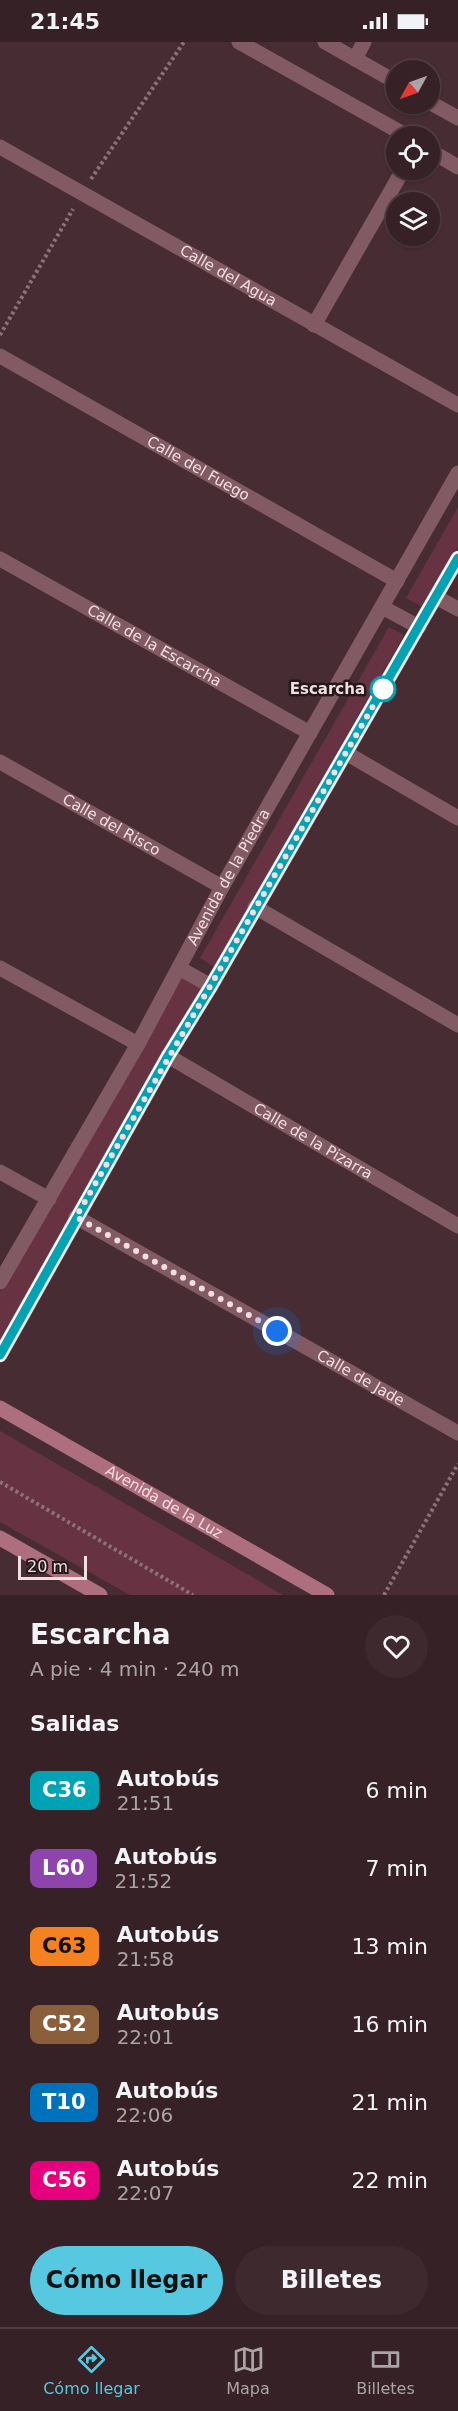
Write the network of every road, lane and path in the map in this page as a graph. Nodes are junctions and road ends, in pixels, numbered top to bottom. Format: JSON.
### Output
{"nodes":[{"id":1,"x":240,"y":42,"type":"edge"},
{"id":2,"x":325,"y":42,"type":"edge"},
{"id":3,"x":364,"y":42,"type":"edge"},
{"id":4,"x":355,"y":59,"type":"junction"},
{"id":5,"x":386,"y":76,"type":"edge"},
{"id":6,"x":440,"y":108,"type":"edge"},
{"id":7,"x":458,"y":118,"type":"edge"},
{"id":8,"x":390,"y":126,"type":"edge"},
{"id":9,"x":0,"y":147,"type":"edge"},
{"id":10,"x":440,"y":156,"type":"edge"},
{"id":11,"x":458,"y":167,"type":"edge"},
{"id":12,"x":397,"y":180,"type":"edge"},
{"id":13,"x":12,"y":316,"type":"dead end"},
{"id":14,"x":314,"y":325,"type":"junction"},
{"id":15,"x":0,"y":335,"type":"edge"},
{"id":16,"x":0,"y":356,"type":"edge"},
{"id":17,"x":458,"y":405,"type":"edge"},
{"id":18,"x":458,"y":472,"type":"edge"},
{"id":19,"x":0,"y":558,"type":"edge"},
{"id":20,"x":458,"y":558,"type":"edge"},
{"id":21,"x":397,"y":581,"type":"junction"},
{"id":22,"x":436,"y":597,"type":"junction"},
{"id":23,"x":382,"y":607,"type":"junction"},
{"id":24,"x":458,"y":609,"type":"edge"},
{"id":25,"x":419,"y":627,"type":"junction"},
{"id":26,"x":310,"y":733,"type":"junction"},
{"id":27,"x":346,"y":753,"type":"junction"},
{"id":28,"x":0,"y":762,"type":"edge"},
{"id":29,"x":458,"y":818,"type":"edge"},
{"id":30,"x":222,"y":887,"type":"junction"},
{"id":31,"x":255,"y":908,"type":"junction"},
{"id":32,"x":0,"y":968,"type":"edge"},
{"id":33,"x":178,"y":968,"type":"junction"},
{"id":34,"x":211,"y":986,"type":"junction"},
{"id":35,"x":458,"y":1025,"type":"edge"},
{"id":36,"x":138,"y":1044,"type":"junction"},
{"id":37,"x":168,"y":1056,"type":"junction"},
{"id":38,"x":0,"y":1172,"type":"edge"},
{"id":39,"x":50,"y":1199,"type":"junction"},
{"id":40,"x":76,"y":1217,"type":"junction"},
{"id":41,"x":458,"y":1226,"type":"edge"},
{"id":42,"x":0,"y":1282,"type":"edge"},
{"id":43,"x":0,"y":1355,"type":"edge"},
{"id":44,"x":0,"y":1408,"type":"edge"},
{"id":45,"x":458,"y":1433,"type":"edge"},
{"id":46,"x":458,"y":1464,"type":"edge"},
{"id":47,"x":0,"y":1482,"type":"edge"},
{"id":48,"x":0,"y":1538,"type":"edge"},
{"id":49,"x":100,"y":1595,"type":"edge"},
{"id":50,"x":193,"y":1595,"type":"edge"},
{"id":51,"x":327,"y":1595,"type":"edge"},
{"id":52,"x":384,"y":1595,"type":"edge"}],
"edges":[{"from":1,"to":8,"type":"street"},
{"from":2,"to":4,"type":"street"},
{"from":3,"to":4,"type":"street"},
{"from":4,"to":5,"type":"street"},
{"from":6,"to":7,"type":"street"},
{"from":9,"to":14,"type":"street","name":"Calle del Agua"},
{"from":10,"to":11,"type":"street"},
{"from":12,"to":14,"type":"street"},
{"from":13,"to":15,"type":"path"},
{"from":14,"to":17,"type":"street","name":"Calle del Agua"},
{"from":16,"to":21,"type":"street","name":"Calle del Fuego"},
{"from":18,"to":21,"type":"street","name":"Avenida de la Piedra"},
{"from":19,"to":26,"type":"street","name":"Calle de la Escarcha"},
{"from":20,"to":22,"type":"street"},
{"from":21,"to":23,"type":"street","name":"Avenida de la Piedra"},
{"from":22,"to":24,"type":"street"},
{"from":22,"to":25,"type":"street"},
{"from":23,"to":25,"type":"street"},
{"from":23,"to":26,"type":"street","name":"Avenida de la Piedra"},
{"from":25,"to":27,"type":"street"},
{"from":26,"to":30,"type":"street","name":"Avenida de la Piedra"},
{"from":27,"to":29,"type":"street"},
{"from":27,"to":31,"type":"street"},
{"from":28,"to":30,"type":"street","name":"Calle del Risco"},
{"from":30,"to":33,"type":"street","name":"Avenida de la Piedra"},
{"from":31,"to":34,"type":"street"},
{"from":31,"to":35,"type":"street"},
{"from":32,"to":36,"type":"street"},
{"from":33,"to":34,"type":"street"},
{"from":33,"to":36,"type":"street","name":"Avenida de la Piedra"},
{"from":34,"to":37,"type":"street"},
{"from":36,"to":39,"type":"street","name":"Avenida de la Piedra"},
{"from":37,"to":40,"type":"street"},
{"from":37,"to":41,"type":"street","name":"Calle de la Pizarra"},
{"from":38,"to":39,"type":"street"},
{"from":39,"to":42,"type":"street","name":"Avenida de la Piedra"},
{"from":40,"to":43,"type":"street"},
{"from":40,"to":45,"type":"street","name":"Calle de Jade"},
{"from":44,"to":51,"type":"main road","name":"Avenida de la Luz"},
{"from":46,"to":52,"type":"path"},
{"from":47,"to":50,"type":"path"},
{"from":48,"to":49,"type":"main road"}]}
